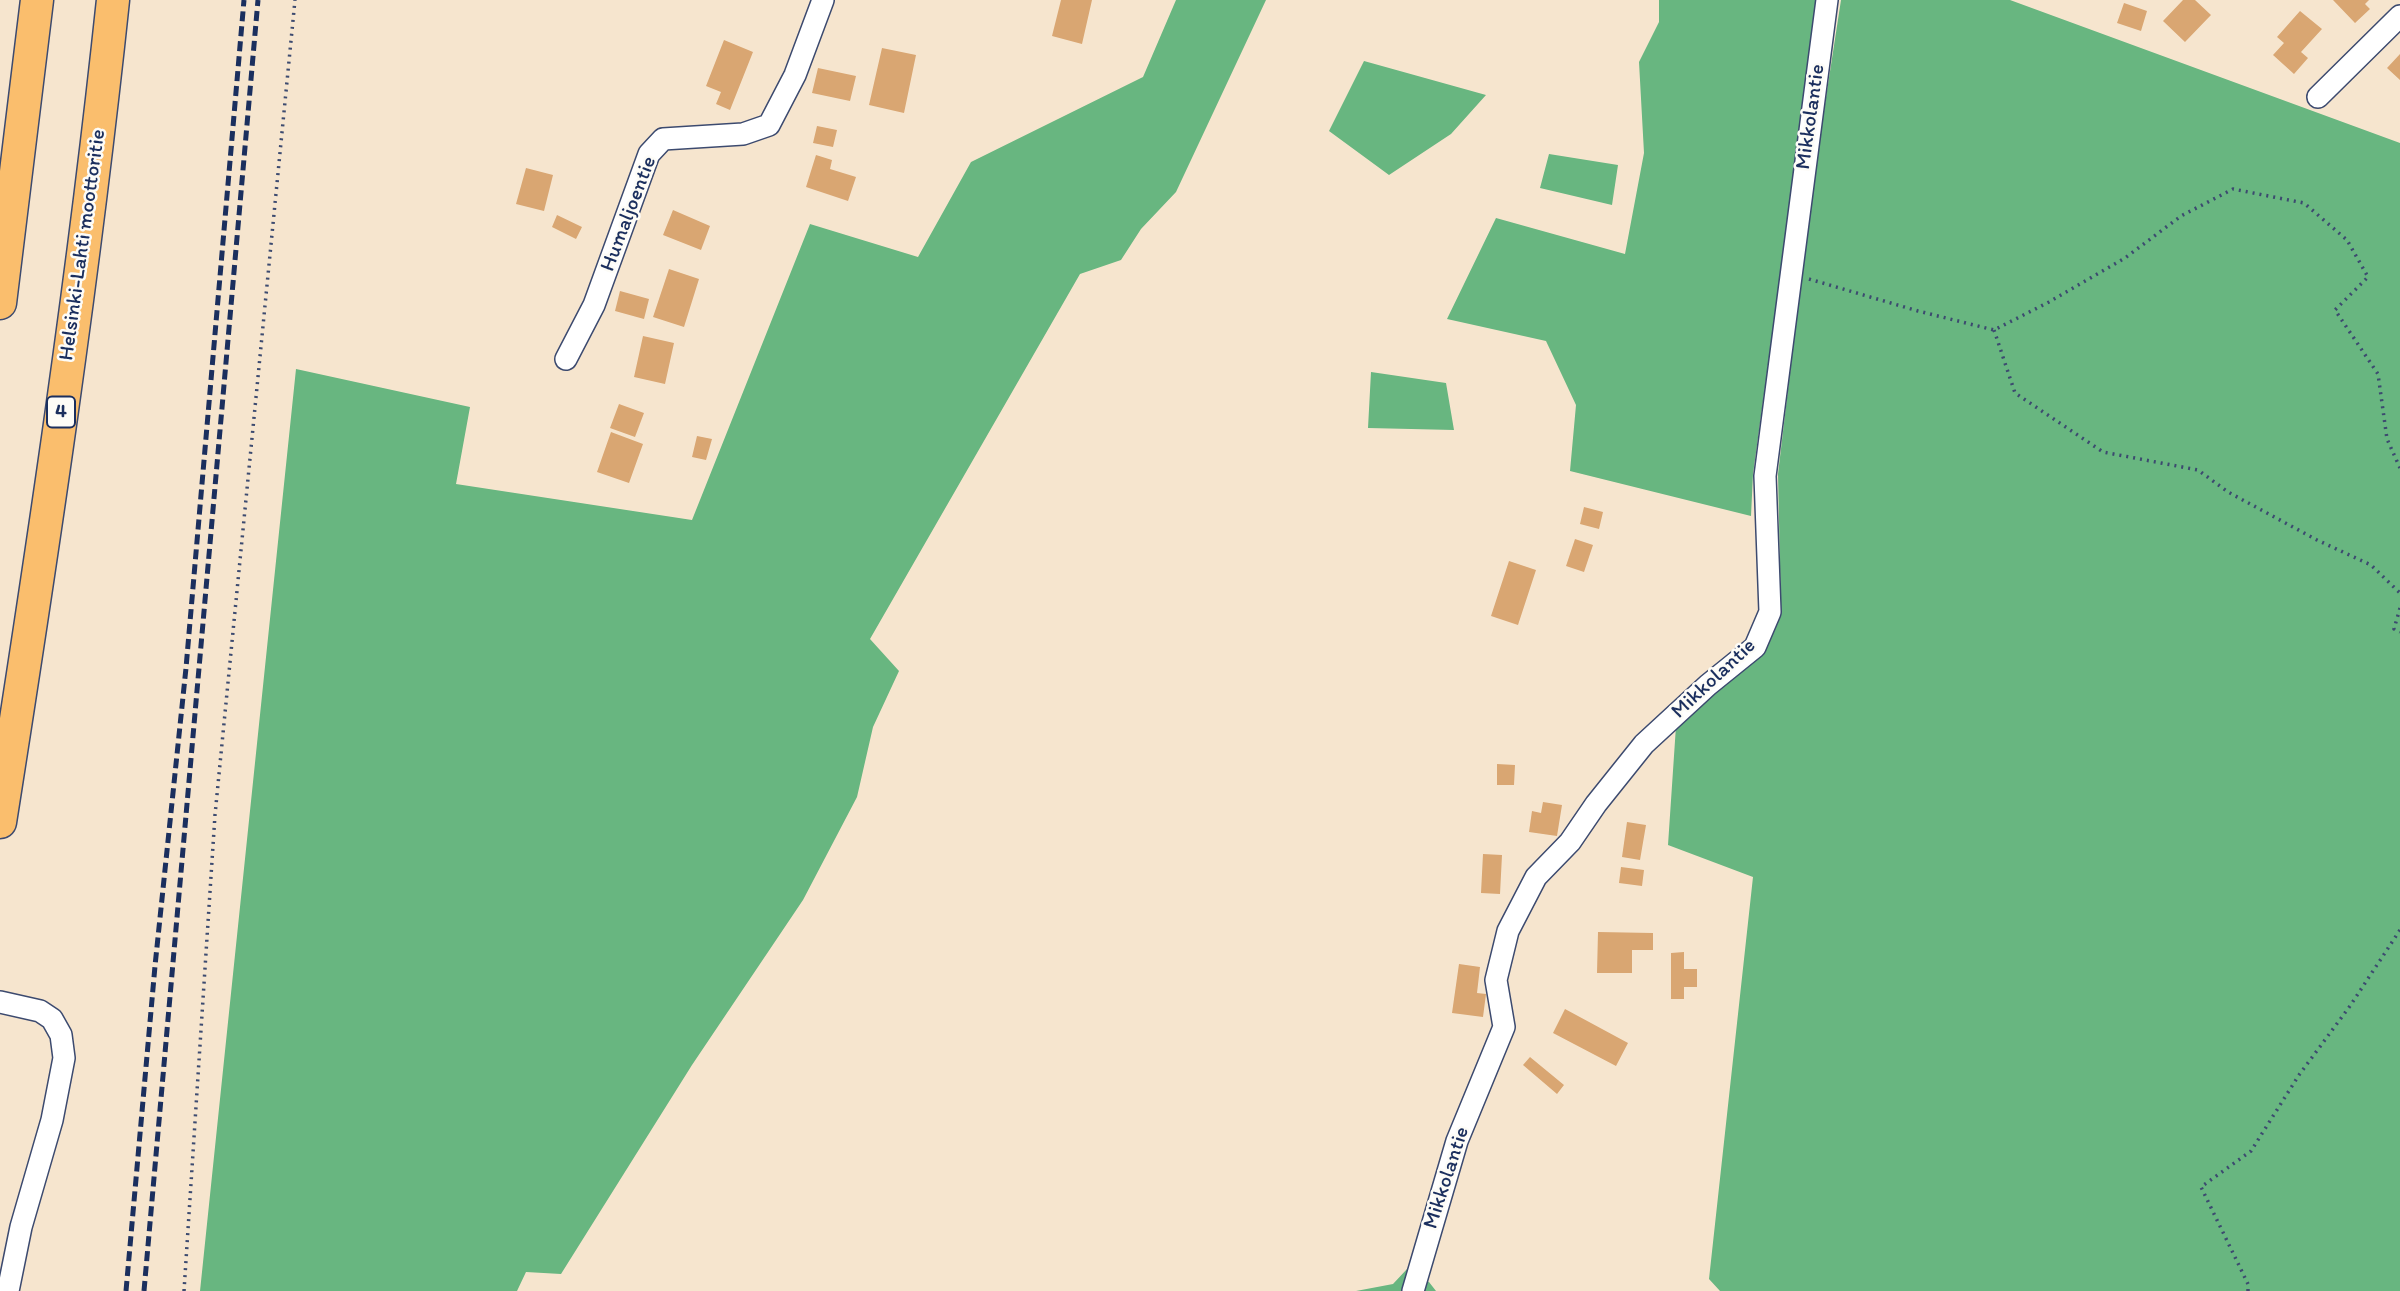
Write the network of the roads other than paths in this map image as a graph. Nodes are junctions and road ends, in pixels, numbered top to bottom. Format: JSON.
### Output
{"nodes":[{"id":1,"x":37,"y":0,"type":"edge"},
{"id":2,"x":113,"y":0,"type":"edge"},
{"id":3,"x":823,"y":0,"type":"edge"},
{"id":4,"x":1827,"y":0,"type":"edge"},
{"id":5,"x":2400,"y":16,"type":"edge"},
{"id":6,"x":2318,"y":97,"type":"dead end"},
{"id":7,"x":0,"y":303,"type":"edge"},
{"id":8,"x":566,"y":359,"type":"dead end"},
{"id":9,"x":0,"y":822,"type":"edge"},
{"id":10,"x":0,"y":1002,"type":"edge"},
{"id":11,"x":8,"y":1291,"type":"edge"},
{"id":12,"x":1413,"y":1291,"type":"edge"}],
"edges":[{"from":1,"to":7,"type":"highway"},
{"from":2,"to":9,"type":"highway","name":"Helsinki-Lahti moottoritie","number":"4"},
{"from":3,"to":8,"type":"street","name":"Humaljoentie"},
{"from":4,"to":12,"type":"street","name":"Mikkolantie"},
{"from":5,"to":6,"type":"street"},
{"from":10,"to":11,"type":"street"}]}
